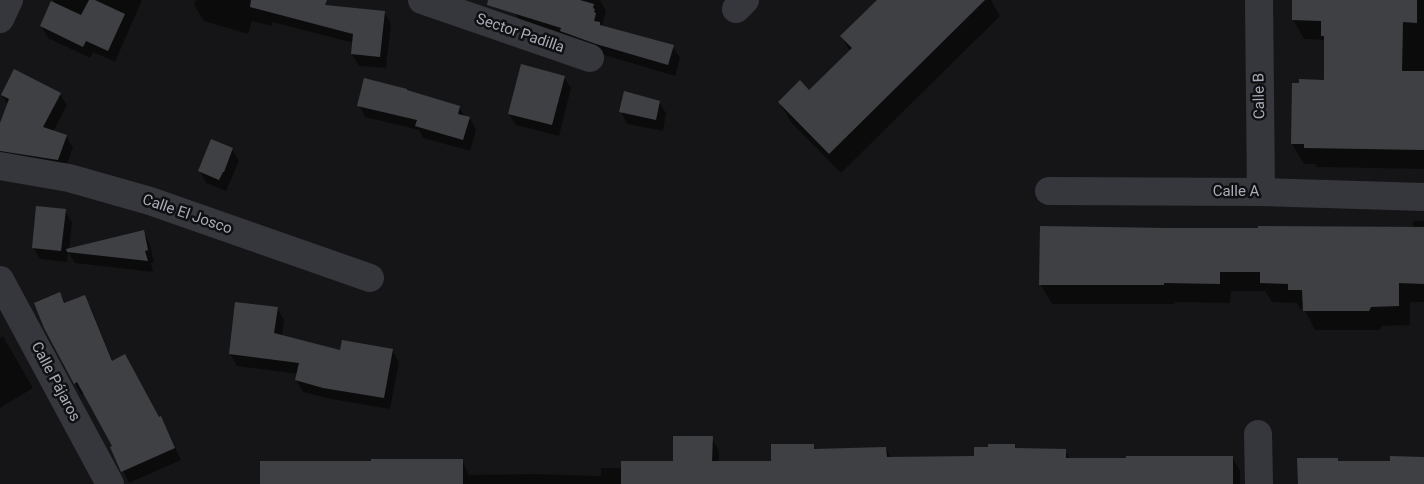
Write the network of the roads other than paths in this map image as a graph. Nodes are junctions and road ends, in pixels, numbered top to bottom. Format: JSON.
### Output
{"nodes":[{"id":1,"x":10,"y":0,"type":"edge"},
{"id":2,"x":422,"y":0,"type":"edge"},
{"id":3,"x":1259,"y":0,"type":"edge"},
{"id":4,"x":0,"y":19,"type":"edge"},
{"id":5,"x":590,"y":58,"type":"dead end"},
{"id":6,"x":0,"y":166,"type":"edge"},
{"id":7,"x":1049,"y":191,"type":"dead end"},
{"id":8,"x":1261,"y":192,"type":"junction"},
{"id":9,"x":1424,"y":197,"type":"edge"},
{"id":10,"x":370,"y":278,"type":"dead end"},
{"id":11,"x":0,"y":280,"type":"edge"},
{"id":12,"x":1258,"y":434,"type":"dead end"},
{"id":13,"x":110,"y":484,"type":"edge"},
{"id":14,"x":1259,"y":484,"type":"edge"}],
"edges":[{"from":1,"to":4,"type":"street"},
{"from":2,"to":5,"type":"street","name":"Sector Padilla"},
{"from":3,"to":8,"type":"street","name":"Calle B"},
{"from":6,"to":10,"type":"street","name":"Calle El Josco"},
{"from":7,"to":8,"type":"street","name":"Calle A"},
{"from":8,"to":9,"type":"street","name":"Calle A"},
{"from":11,"to":13,"type":"street","name":"Calle Pájaros"},
{"from":12,"to":14,"type":"street"}]}
